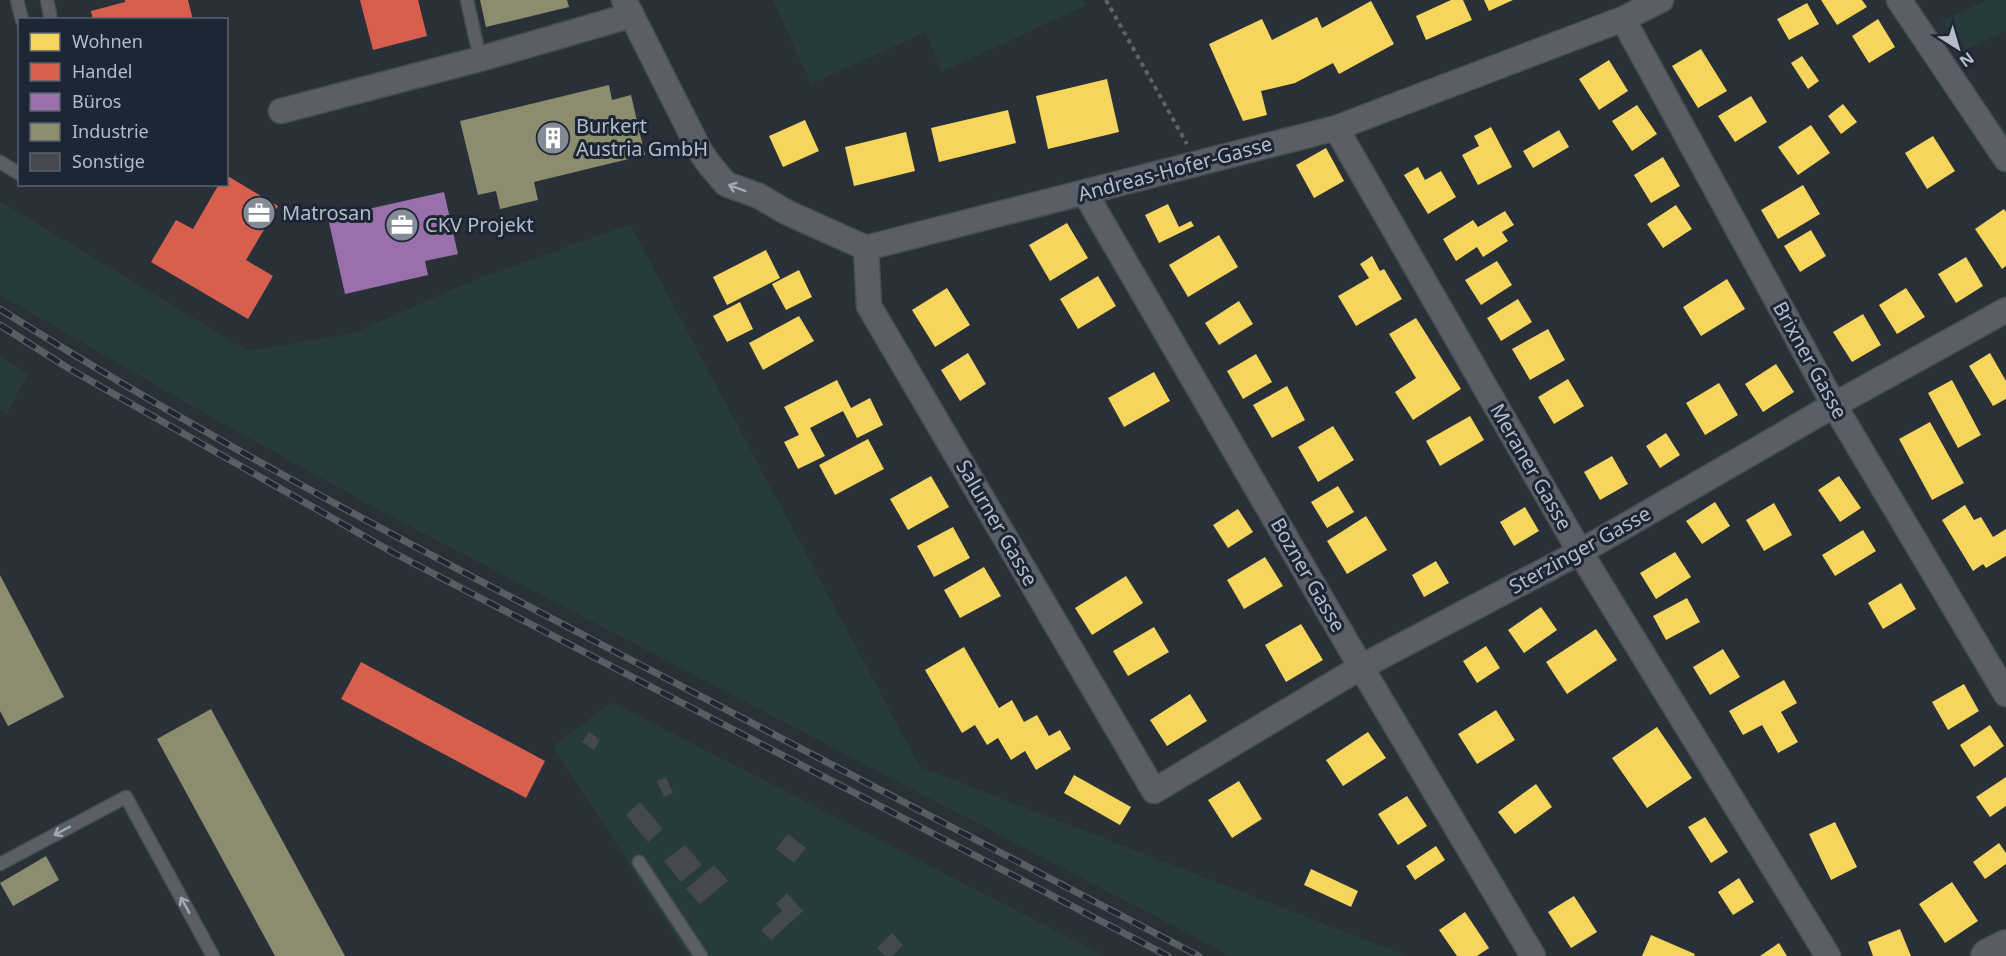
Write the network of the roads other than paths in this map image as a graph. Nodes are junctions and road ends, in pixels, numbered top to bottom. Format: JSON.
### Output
{"nodes":[{"id":1,"x":17,"y":0,"type":"edge"},
{"id":2,"x":47,"y":0,"type":"edge"},
{"id":3,"x":466,"y":0,"type":"edge"},
{"id":4,"x":1661,"y":0,"type":"edge"},
{"id":5,"x":1899,"y":0,"type":"edge"},
{"id":6,"x":628,"y":8,"type":"edge"},
{"id":7,"x":22,"y":18,"type":"edge"},
{"id":8,"x":51,"y":18,"type":"edge"},
{"id":9,"x":1623,"y":19,"type":"junction"},
{"id":10,"x":480,"y":59,"type":"junction"},
{"id":11,"x":281,"y":111,"type":"dead end"},
{"id":12,"x":1336,"y":128,"type":"junction"},
{"id":13,"x":2006,"y":159,"type":"edge"},
{"id":14,"x":0,"y":162,"type":"edge"},
{"id":15,"x":18,"y":173,"type":"edge"},
{"id":16,"x":1085,"y":193,"type":"junction"},
{"id":17,"x":866,"y":248,"type":"junction"},
{"id":18,"x":2006,"y":310,"type":"edge"},
{"id":19,"x":1834,"y":405,"type":"junction"},
{"id":20,"x":1580,"y":552,"type":"junction"},
{"id":21,"x":1361,"y":667,"type":"junction"},
{"id":22,"x":2006,"y":694,"type":"edge"},
{"id":23,"x":1154,"y":791,"type":"joint"},
{"id":24,"x":639,"y":862,"type":"dead end"},
{"id":25,"x":0,"y":864,"type":"edge"},
{"id":26,"x":2006,"y":947,"type":"edge"},
{"id":27,"x":213,"y":956,"type":"edge"},
{"id":28,"x":701,"y":956,"type":"edge"},
{"id":29,"x":1533,"y":956,"type":"edge"},
{"id":30,"x":1828,"y":956,"type":"edge"},
{"id":31,"x":1988,"y":956,"type":"edge"}],
"edges":[{"from":1,"to":7,"type":"lane"},
{"from":2,"to":8,"type":"lane"},
{"from":3,"to":10,"type":"lane"},
{"from":4,"to":9,"type":"street","name":"Andreas-Hofer-Gasse"},
{"from":5,"to":13,"type":"street"},
{"from":6,"to":10,"type":"street"},
{"from":17,"to":6,"type":"street","one_way":true},
{"from":9,"to":12,"type":"street","name":"Andreas-Hofer-Gasse"},
{"from":9,"to":19,"type":"street","name":"Brixner Gasse"},
{"from":10,"to":11,"type":"street"},
{"from":12,"to":16,"type":"street","name":"Andreas-Hofer-Gasse"},
{"from":12,"to":20,"type":"street","name":"Meraner Gasse"},
{"from":14,"to":15,"type":"lane"},
{"from":16,"to":17,"type":"street","name":"Andreas-Hofer-Gasse"},
{"from":16,"to":21,"type":"street","name":"Bozner Gasse"},
{"from":17,"to":23,"type":"street","name":"Salurner Gasse"},
{"from":18,"to":19,"type":"street","name":"Sterzinger Gasse"},
{"from":19,"to":20,"type":"street","name":"Sterzinger Gasse"},
{"from":19,"to":22,"type":"street","name":"Brixner Gasse"},
{"from":20,"to":21,"type":"street","name":"Sterzinger Gasse"},
{"from":20,"to":30,"type":"street","name":"Meraner Gasse"},
{"from":21,"to":23,"type":"street","name":"Sterzinger Gasse"},
{"from":21,"to":29,"type":"street","name":"Bozner Gasse"},
{"from":24,"to":28,"type":"lane"},
{"from":27,"to":25,"type":"lane","one_way":true},
{"from":26,"to":31,"type":"street"}]}
